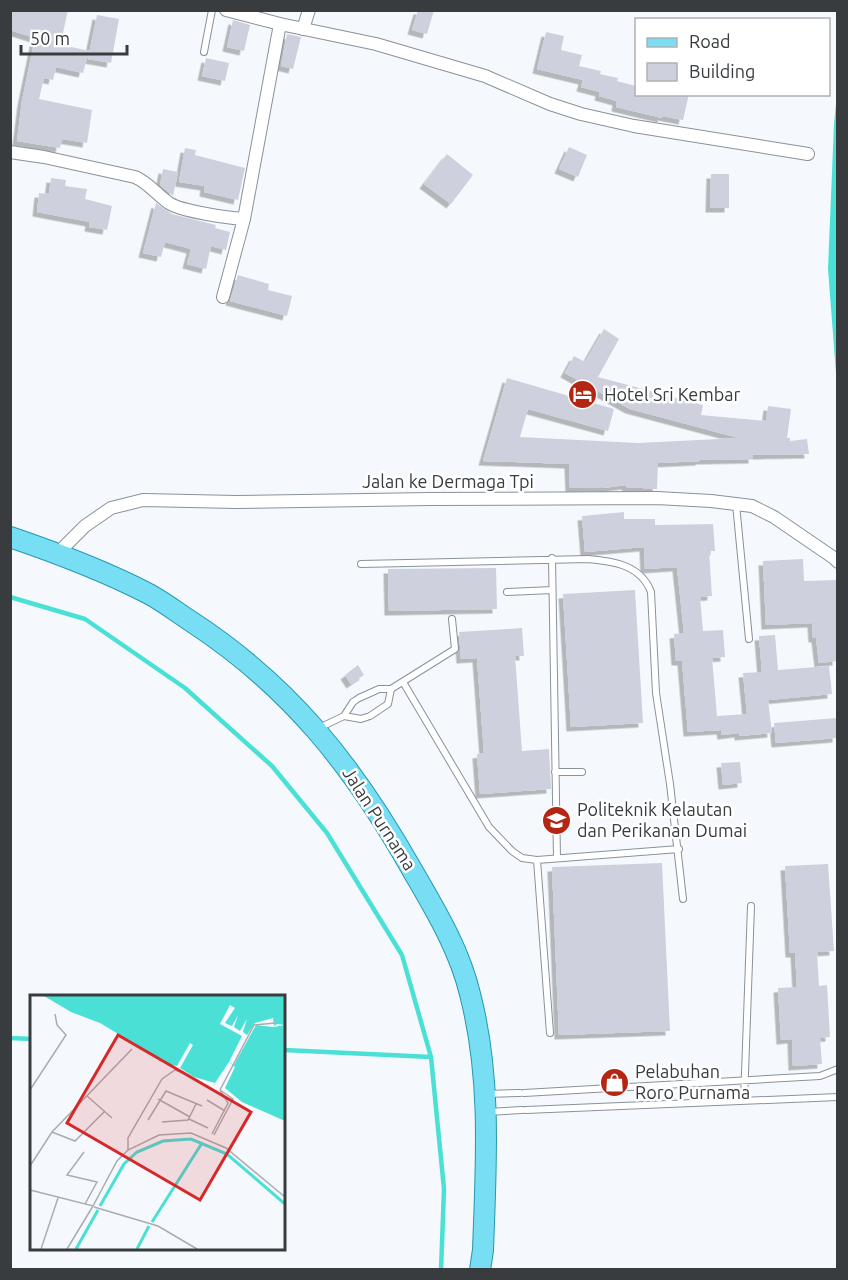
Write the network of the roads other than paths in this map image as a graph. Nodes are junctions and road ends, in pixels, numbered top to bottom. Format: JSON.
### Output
{"nodes":[{"id":1,"x":212,"y":10,"type":"edge"},
{"id":2,"x":226,"y":10,"type":"edge"},
{"id":3,"x":309,"y":10,"type":"edge"},
{"id":4,"x":279,"y":24,"type":"junction"},
{"id":5,"x":303,"y":29,"type":"junction"},
{"id":6,"x":204,"y":52,"type":"dead end"},
{"id":7,"x":10,"y":152,"type":"edge"},
{"id":8,"x":808,"y":154,"type":"dead end"},
{"id":9,"x":244,"y":219,"type":"junction"},
{"id":10,"x":223,"y":297,"type":"dead end"},
{"id":11,"x":736,"y":504,"type":"junction"},
{"id":12,"x":10,"y":537,"type":"edge"},
{"id":13,"x":58,"y":553,"type":"junction"},
{"id":14,"x":552,"y":558,"type":"junction"},
{"id":15,"x":837,"y":562,"type":"edge"},
{"id":16,"x":361,"y":564,"type":"dead end"},
{"id":17,"x":552,"y":590,"type":"junction"},
{"id":18,"x":507,"y":592,"type":"dead end"},
{"id":19,"x":452,"y":619,"type":"dead end"},
{"id":20,"x":748,"y":639,"type":"dead end"},
{"id":21,"x":403,"y":682,"type":"junction"},
{"id":22,"x":391,"y":689,"type":"junction"},
{"id":23,"x":344,"y":716,"type":"junction"},
{"id":24,"x":316,"y":729,"type":"junction"},
{"id":25,"x":555,"y":772,"type":"junction"},
{"id":26,"x":582,"y":772,"type":"dead end"},
{"id":27,"x":679,"y":849,"type":"junction"},
{"id":28,"x":557,"y":858,"type":"junction"},
{"id":29,"x":537,"y":860,"type":"junction"},
{"id":30,"x":683,"y":899,"type":"dead end"},
{"id":31,"x":751,"y":906,"type":"dead end"},
{"id":32,"x":550,"y":1033,"type":"dead end"},
{"id":33,"x":837,"y":1069,"type":"edge"},
{"id":34,"x":745,"y":1080,"type":"junction"},
{"id":35,"x":837,"y":1097,"type":"edge"},
{"id":36,"x":744,"y":1101,"type":"junction"},
{"id":37,"x":486,"y":1103,"type":"junction"},
{"id":38,"x":480,"y":1269,"type":"edge"}],
"edges":[{"from":1,"to":6,"type":"lane"},
{"from":2,"to":4,"type":"street"},
{"from":3,"to":5,"type":"street"},
{"from":4,"to":5,"type":"street"},
{"from":4,"to":9,"type":"street"},
{"from":5,"to":8,"type":"street"},
{"from":7,"to":9,"type":"street"},
{"from":9,"to":10,"type":"street"},
{"from":11,"to":13,"type":"street","name":"Jalan ke Dermaga Tpi"},
{"from":11,"to":15,"type":"street","name":"Jalan ke Dermaga Tpi"},
{"from":11,"to":20,"type":"lane"},
{"from":12,"to":13,"type":"main road","name":"Jalan Purnama"},
{"from":13,"to":24,"type":"main road","name":"Jalan Purnama"},
{"from":14,"to":16,"type":"lane"},
{"from":14,"to":17,"type":"lane"},
{"from":14,"to":27,"type":"lane"},
{"from":17,"to":18,"type":"lane"},
{"from":17,"to":25,"type":"lane"},
{"from":19,"to":21,"type":"lane"},
{"from":21,"to":22,"type":"lane"},
{"from":21,"to":29,"type":"lane"},
{"from":22,"to":23,"type":"lane"},
{"from":22,"to":23,"type":"lane"},
{"from":23,"to":24,"type":"lane"},
{"from":24,"to":37,"type":"main road","name":"Jalan Purnama"},
{"from":25,"to":26,"type":"lane"},
{"from":25,"to":28,"type":"lane"},
{"from":27,"to":28,"type":"lane"},
{"from":27,"to":30,"type":"lane"},
{"from":28,"to":29,"type":"lane"},
{"from":29,"to":32,"type":"lane"},
{"from":31,"to":34,"type":"lane"},
{"from":33,"to":34,"type":"lane"},
{"from":34,"to":36,"type":"lane"},
{"from":34,"to":37,"type":"lane"},
{"from":35,"to":36,"type":"lane"},
{"from":36,"to":37,"type":"lane"},
{"from":37,"to":38,"type":"main road","name":"Jalan Purnama"}]}
